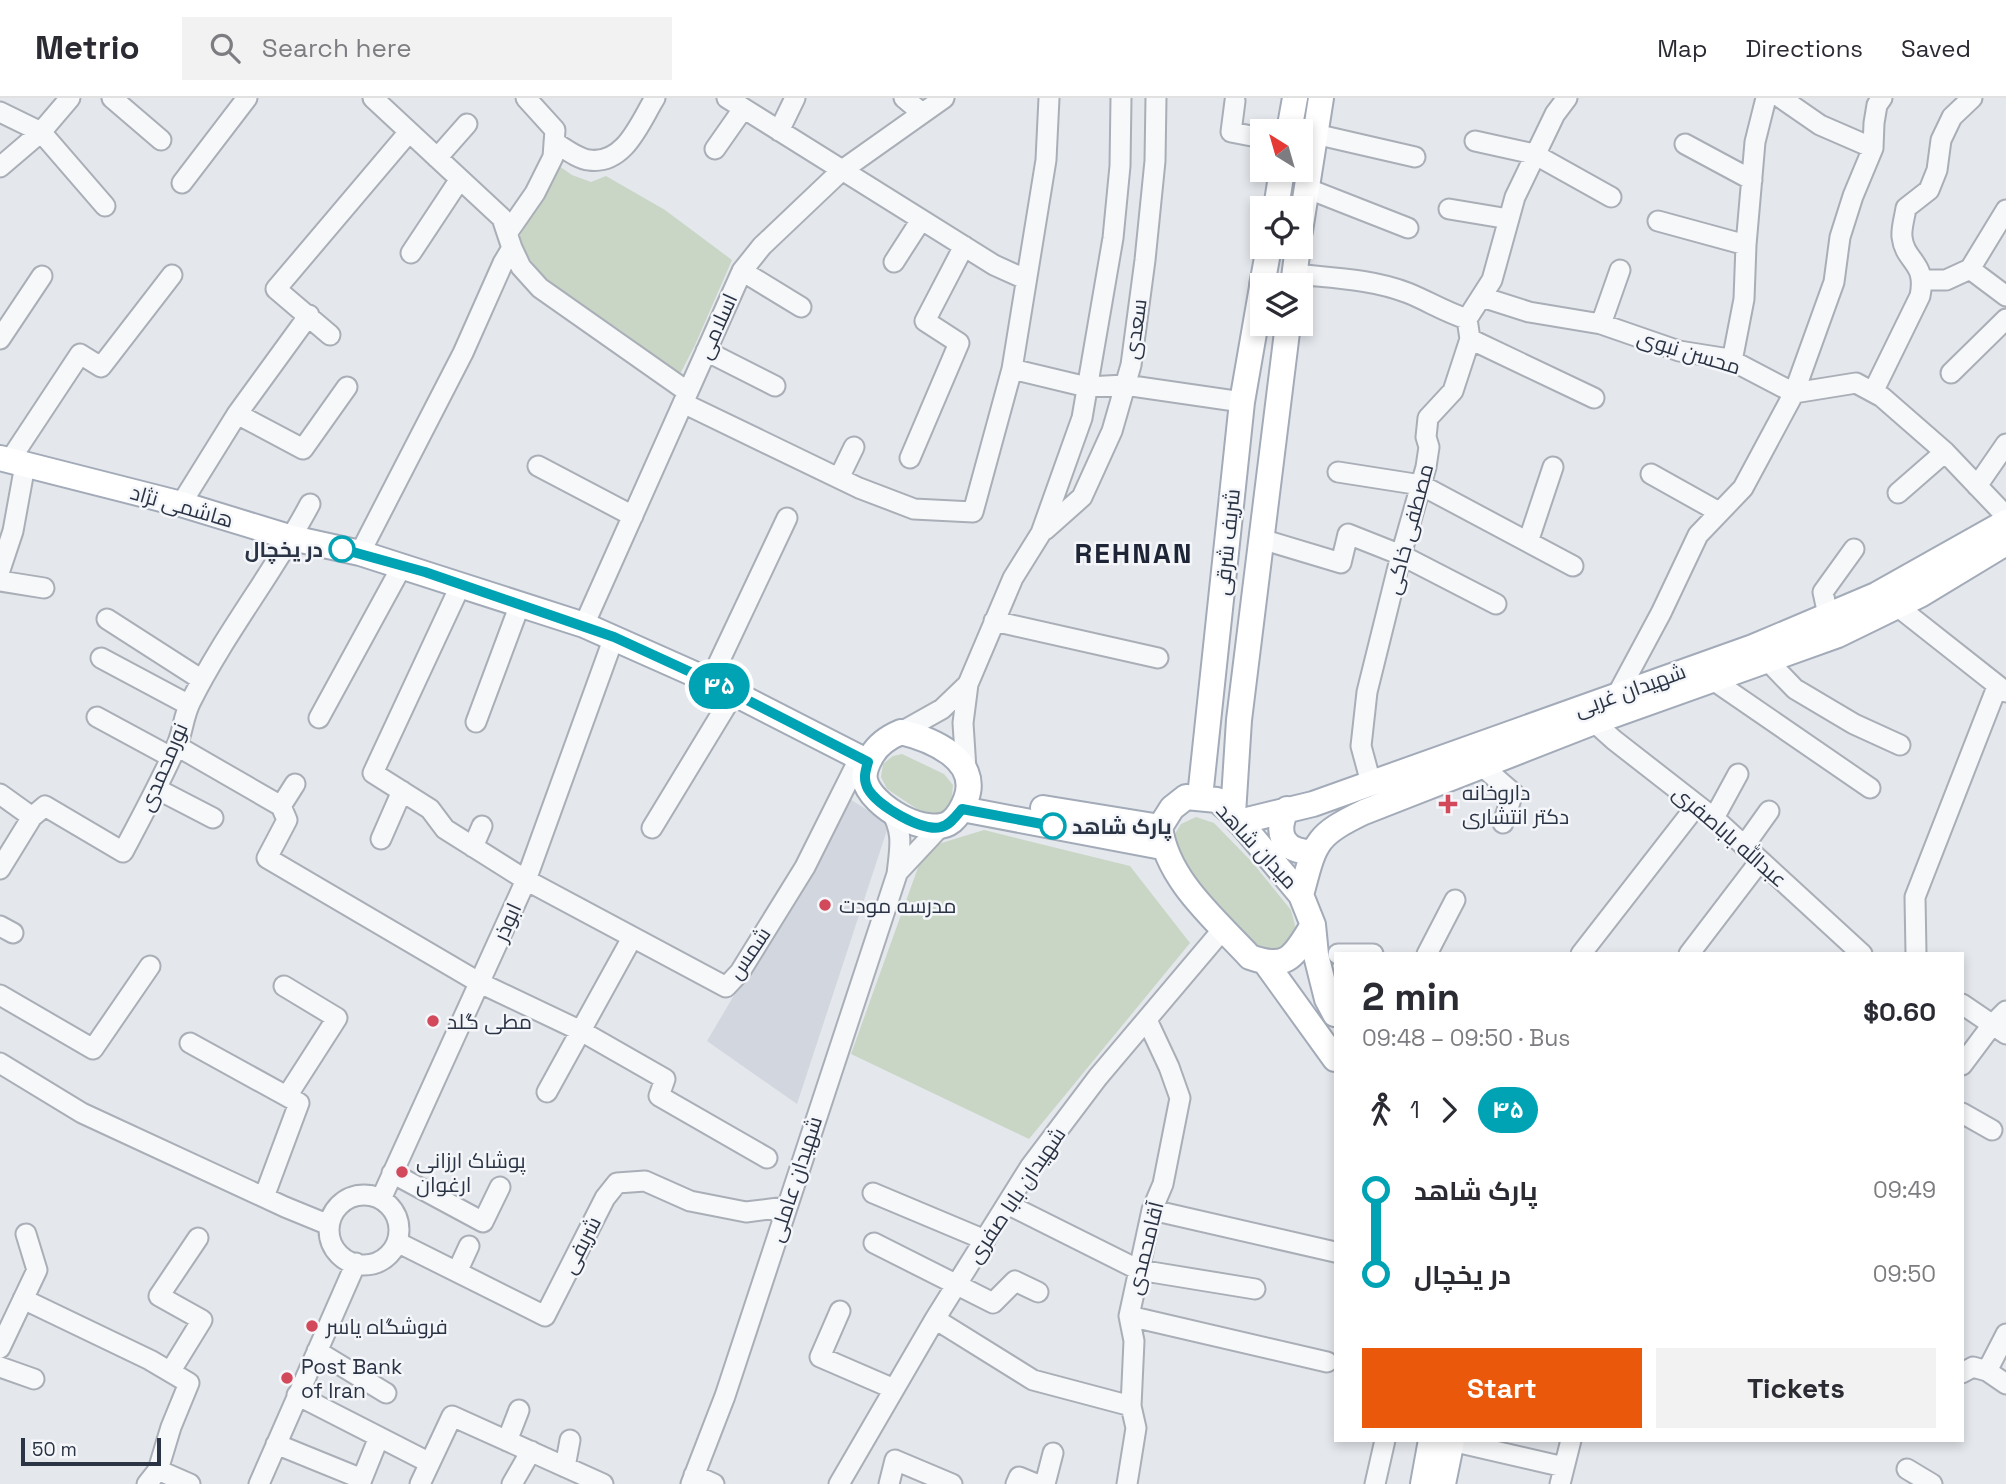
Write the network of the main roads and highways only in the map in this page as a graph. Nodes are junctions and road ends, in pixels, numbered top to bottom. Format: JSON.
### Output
{"nodes":[{"id":1,"x":1295,"y":98,"type":"edge"},
{"id":2,"x":1321,"y":98,"type":"edge"},
{"id":3,"x":1291,"y":119,"type":"edge"},
{"id":4,"x":1305,"y":196,"type":"edge"},
{"id":5,"x":1253,"y":336,"type":"edge"},
{"id":6,"x":1286,"y":336,"type":"edge"},
{"id":7,"x":11,"y":461,"type":"edge"},
{"id":8,"x":2005,"y":540,"type":"edge"},
{"id":9,"x":864,"y":760,"type":"junction"},
{"id":10,"x":1200,"y":797,"type":"junction"},
{"id":11,"x":965,"y":802,"type":"junction"},
{"id":12,"x":1287,"y":809,"type":"junction"},
{"id":13,"x":1236,"y":818,"type":"junction"},
{"id":14,"x":1161,"y":837,"type":"junction"},
{"id":15,"x":1312,"y":852,"type":"junction"},
{"id":16,"x":1301,"y":895,"type":"junction"},
{"id":17,"x":1313,"y":925,"type":"junction"},
{"id":18,"x":1330,"y":954,"type":"edge"},
{"id":19,"x":1265,"y":962,"type":"junction"},
{"id":20,"x":1332,"y":1008,"type":"edge"},
{"id":21,"x":1305,"y":1017,"type":"junction"},
{"id":22,"x":1334,"y":1058,"type":"edge"},
{"id":23,"x":1431,"y":1442,"type":"edge"},
{"id":24,"x":1456,"y":1442,"type":"edge"},
{"id":25,"x":1423,"y":1484,"type":"edge"},
{"id":26,"x":1443,"y":1484,"type":"edge"}],
"edges":[{"from":1,"to":3,"type":"main road"},
{"from":2,"to":4,"type":"main road"},
{"from":5,"to":10,"type":"main road","name":"شریف شرقی"},
{"from":6,"to":13,"type":"main road","name":"شریف شرقی"},
{"from":7,"to":9,"type":"main road","name":"هاشمی نژاد"},
{"from":8,"to":12,"type":"main road","name":"شهیدان غربی"},
{"from":8,"to":15,"type":"main road","name":"شهیدان غربی"},
{"from":9,"to":11,"type":"main road"},
{"from":9,"to":11,"type":"main road"},
{"from":10,"to":13,"type":"main road","name":"میدان شاهد"},
{"from":10,"to":14,"type":"main road","name":"میدان شاهد"},
{"from":11,"to":14,"type":"main road"},
{"from":12,"to":13,"type":"main road","name":"شهیدان غربی"},
{"from":12,"to":15,"type":"main road"},
{"from":13,"to":16,"type":"main road","name":"میدان شاهد"},
{"from":14,"to":19,"type":"main road"},
{"from":15,"to":16,"type":"main road","name":"شهیدان غربی"},
{"from":16,"to":17,"type":"main road","name":"میدان شاهد"},
{"from":17,"to":18,"type":"main road","name":"میدان شاهد"},
{"from":17,"to":19,"type":"main road"},
{"from":18,"to":20,"type":"main road","name":"میدان شاهد"},
{"from":19,"to":21,"type":"main road"},
{"from":20,"to":21,"type":"main road"},
{"from":21,"to":22,"type":"main road"},
{"from":23,"to":25,"type":"main road"},
{"from":24,"to":26,"type":"main road"}]}
